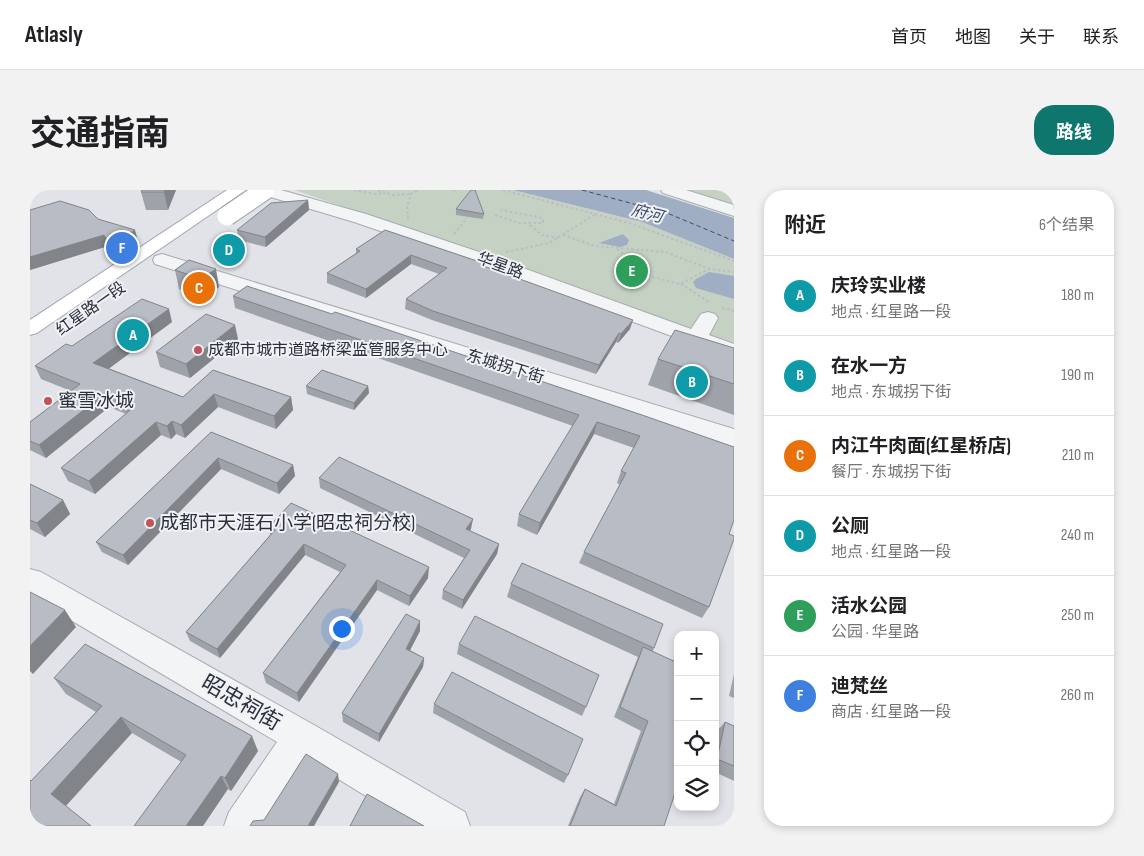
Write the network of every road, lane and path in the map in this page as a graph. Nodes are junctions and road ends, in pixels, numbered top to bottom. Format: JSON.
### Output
{"nodes":[{"id":1,"x":238,"y":190,"type":"edge"},
{"id":2,"x":264,"y":190,"type":"edge"},
{"id":3,"x":354,"y":190,"type":"edge"},
{"id":4,"x":378,"y":190,"type":"edge"},
{"id":5,"x":418,"y":190,"type":"edge"},
{"id":6,"x":453,"y":190,"type":"edge"},
{"id":7,"x":502,"y":190,"type":"edge"},
{"id":8,"x":669,"y":190,"type":"edge"},
{"id":9,"x":457,"y":191,"type":"dead end"},
{"id":10,"x":386,"y":193,"type":"junction"},
{"id":11,"x":411,"y":194,"type":"junction"},
{"id":12,"x":501,"y":210,"type":"dead end"},
{"id":13,"x":734,"y":211,"type":"edge"},
{"id":14,"x":596,"y":214,"type":"junction"},
{"id":15,"x":495,"y":215,"type":"dead end"},
{"id":16,"x":467,"y":218,"type":"edge"},
{"id":17,"x":411,"y":222,"type":"dead end"},
{"id":18,"x":530,"y":225,"type":"junction"},
{"id":19,"x":563,"y":235,"type":"junction"},
{"id":20,"x":450,"y":238,"type":"dead end"},
{"id":21,"x":558,"y":238,"type":"junction"},
{"id":22,"x":616,"y":249,"type":"junction"},
{"id":23,"x":503,"y":252,"type":"dead end"},
{"id":24,"x":162,"y":260,"type":"junction"},
{"id":25,"x":734,"y":262,"type":"edge"},
{"id":26,"x":710,"y":269,"type":"junction"},
{"id":27,"x":734,"y":272,"type":"edge"},
{"id":28,"x":680,"y":284,"type":"junction"},
{"id":29,"x":632,"y":292,"type":"dead end"},
{"id":30,"x":615,"y":308,"type":"junction"},
{"id":31,"x":712,"y":309,"type":"junction"},
{"id":32,"x":734,"y":311,"type":"edge"},
{"id":33,"x":34,"y":337,"type":"edge"},
{"id":34,"x":697,"y":338,"type":"junction"},
{"id":35,"x":734,"y":352,"type":"edge"},
{"id":36,"x":734,"y":438,"type":"edge"},
{"id":37,"x":30,"y":581,"type":"edge"},
{"id":38,"x":301,"y":737,"type":"junction"},
{"id":39,"x":243,"y":826,"type":"edge"},
{"id":40,"x":451,"y":826,"type":"edge"}],
"edges":[{"from":1,"to":33,"type":"main road","name":"红星路一段"},
{"from":2,"to":24,"type":"main road","name":"红星路一段","bridge":true},
{"from":2,"to":30,"type":"street","name":"华星路"},
{"from":3,"to":10,"type":"path"},
{"from":4,"to":10,"type":"path"},
{"from":5,"to":11,"type":"path"},
{"from":6,"to":9,"type":"path"},
{"from":7,"to":14,"type":"path"},
{"from":8,"to":13,"type":"street"},
{"from":10,"to":11,"type":"path"},
{"from":11,"to":17,"type":"path"},
{"from":12,"to":18,"type":"path"},
{"from":14,"to":19,"type":"path"},
{"from":14,"to":25,"type":"path"},
{"from":15,"to":18,"type":"path"},
{"from":16,"to":20,"type":"path"},
{"from":18,"to":21,"type":"path"},
{"from":19,"to":21,"type":"path"},
{"from":19,"to":22,"type":"path"},
{"from":21,"to":23,"type":"path"},
{"from":22,"to":26,"type":"path"},
{"from":22,"to":28,"type":"path"},
{"from":24,"to":33,"type":"main road","name":"红星路一段"},
{"from":24,"to":36,"type":"street","name":"东城拐下街"},
{"from":26,"to":27,"type":"path"},
{"from":26,"to":28,"type":"path"},
{"from":28,"to":31,"type":"path"},
{"from":29,"to":30,"type":"street"},
{"from":30,"to":34,"type":"street","name":"华星路"},
{"from":31,"to":32,"type":"path"},
{"from":31,"to":34,"type":"street"},
{"from":34,"to":35,"type":"street","name":"华星路"},
{"from":37,"to":38,"type":"street","name":"昭忠祠街"},
{"from":38,"to":39,"type":"street"},
{"from":38,"to":40,"type":"street","name":"昭忠祠街"}]}
